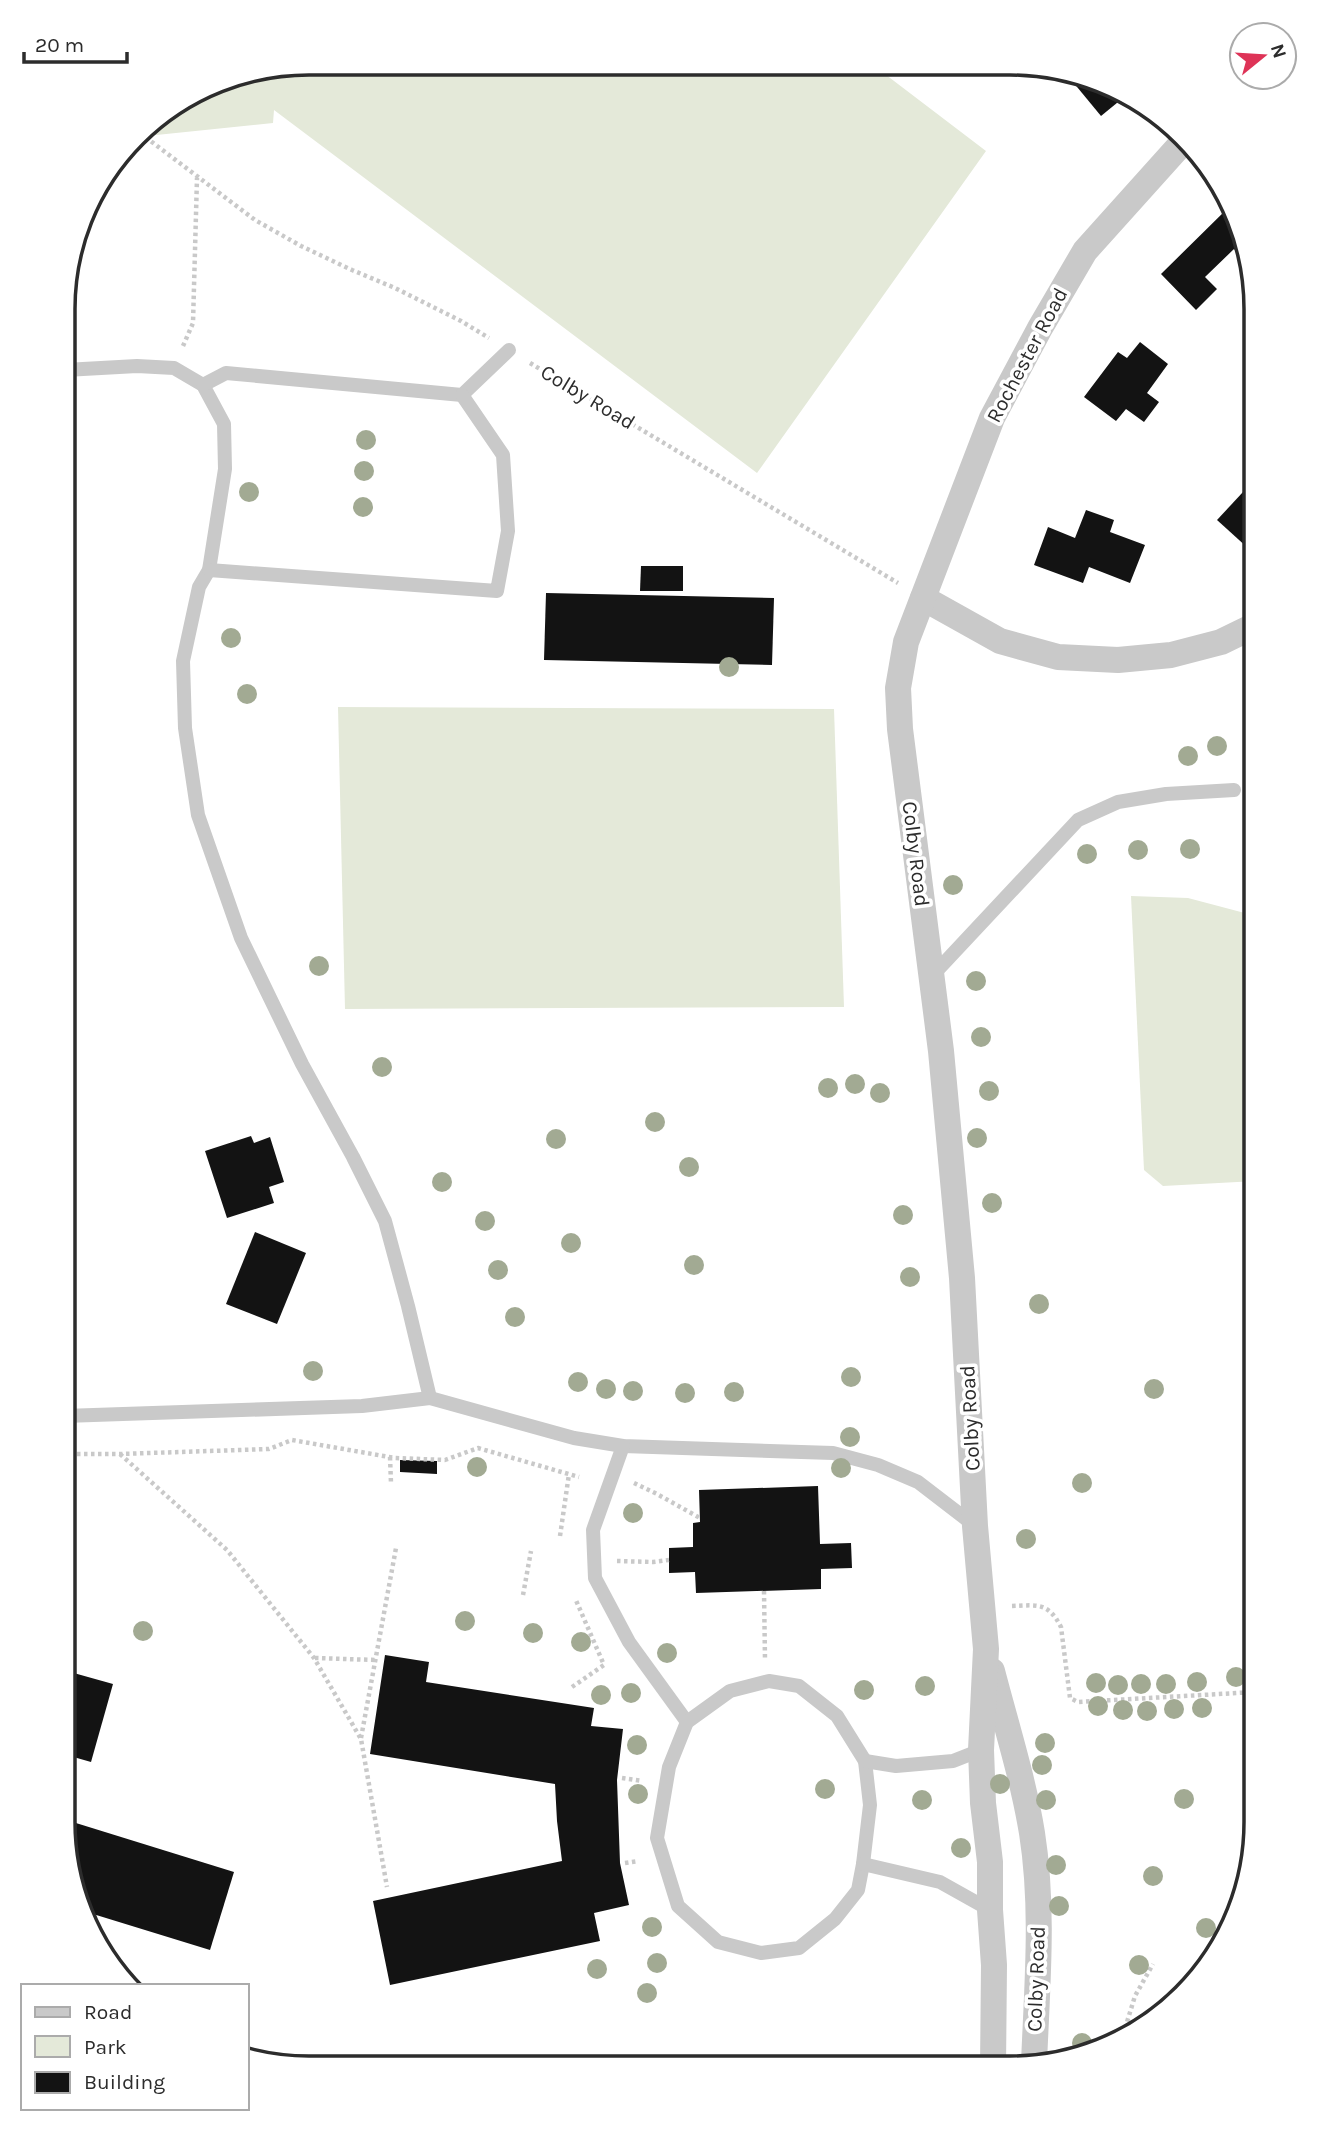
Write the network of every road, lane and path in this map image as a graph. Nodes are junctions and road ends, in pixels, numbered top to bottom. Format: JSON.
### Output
{"nodes":[{"id":1,"x":148,"y":140,"type":"edge"},
{"id":2,"x":1178,"y":147,"type":"edge"},
{"id":3,"x":197,"y":177,"type":"junction"},
{"id":4,"x":509,"y":350,"type":"junction"},
{"id":5,"x":174,"y":368,"type":"junction"},
{"id":6,"x":75,"y":369,"type":"edge"},
{"id":7,"x":203,"y":385,"type":"junction"},
{"id":8,"x":462,"y":395,"type":"junction"},
{"id":9,"x":209,"y":570,"type":"junction"},
{"id":10,"x":923,"y":598,"type":"junction"},
{"id":11,"x":1244,"y":631,"type":"edge"},
{"id":12,"x":1234,"y":790,"type":"dead end"},
{"id":13,"x":931,"y":977,"type":"junction"},
{"id":14,"x":430,"y":1398,"type":"junction"},
{"id":15,"x":75,"y":1416,"type":"edge"},
{"id":16,"x":623,"y":1446,"type":"junction"},
{"id":17,"x":75,"y":1454,"type":"edge"},
{"id":18,"x":120,"y":1454,"type":"junction"},
{"id":19,"x":390,"y":1457,"type":"junction"},
{"id":20,"x":569,"y":1474,"type":"junction"},
{"id":21,"x":579,"y":1477,"type":"dead end"},
{"id":22,"x":391,"y":1483,"type":"dead end"},
{"id":23,"x":633,"y":1483,"type":"dead end"},
{"id":24,"x":699,"y":1518,"type":"dead end"},
{"id":25,"x":975,"y":1526,"type":"junction"},
{"id":26,"x":560,"y":1536,"type":"dead end"},
{"id":27,"x":396,"y":1548,"type":"dead end"},
{"id":28,"x":531,"y":1551,"type":"dead end"},
{"id":29,"x":669,"y":1560,"type":"dead end"},
{"id":30,"x":615,"y":1561,"type":"dead end"},
{"id":31,"x":572,"y":1591,"type":"dead end"},
{"id":32,"x":764,"y":1591,"type":"dead end"},
{"id":33,"x":523,"y":1595,"type":"dead end"},
{"id":34,"x":982,"y":1608,"type":"junction"},
{"id":35,"x":986,"y":1649,"type":"junction"},
{"id":36,"x":314,"y":1658,"type":"junction"},
{"id":37,"x":376,"y":1660,"type":"junction"},
{"id":38,"x":765,"y":1666,"type":"dead end"},
{"id":39,"x":572,"y":1687,"type":"dead end"},
{"id":40,"x":1243,"y":1693,"type":"edge"},
{"id":41,"x":687,"y":1722,"type":"junction"},
{"id":42,"x":361,"y":1739,"type":"junction"},
{"id":43,"x":981,"y":1750,"type":"junction"},
{"id":44,"x":865,"y":1760,"type":"junction"},
{"id":45,"x":622,"y":1778,"type":"dead end"},
{"id":46,"x":653,"y":1782,"type":"dead end"},
{"id":47,"x":863,"y":1864,"type":"junction"},
{"id":48,"x":387,"y":1887,"type":"dead end"},
{"id":49,"x":990,"y":1910,"type":"junction"},
{"id":50,"x":1153,"y":1964,"type":"dead end"},
{"id":51,"x":1126,"y":2024,"type":"edge"},
{"id":52,"x":1034,"y":2054,"type":"edge"},
{"id":53,"x":993,"y":2056,"type":"edge"}],
"edges":[{"from":1,"to":3,"type":"path","name":"Colby Road"},
{"from":2,"to":10,"type":"street","name":"Rochester Road"},
{"from":3,"to":4,"type":"path","name":"Colby Road"},
{"from":3,"to":5,"type":"path"},
{"from":4,"to":8,"type":"lane"},
{"from":4,"to":10,"type":"path","name":"Colby Road"},
{"from":5,"to":6,"type":"lane"},
{"from":5,"to":7,"type":"lane"},
{"from":7,"to":8,"type":"lane"},
{"from":7,"to":9,"type":"lane"},
{"from":8,"to":9,"type":"lane"},
{"from":9,"to":14,"type":"lane"},
{"from":10,"to":11,"type":"street"},
{"from":10,"to":13,"type":"street","name":"Colby Road"},
{"from":12,"to":13,"type":"lane"},
{"from":13,"to":25,"type":"street","name":"Colby Road"},
{"from":14,"to":15,"type":"lane"},
{"from":14,"to":16,"type":"lane"},
{"from":16,"to":25,"type":"lane"},
{"from":16,"to":41,"type":"lane"},
{"from":17,"to":18,"type":"path"},
{"from":18,"to":19,"type":"path"},
{"from":18,"to":36,"type":"path"},
{"from":19,"to":20,"type":"path"},
{"from":19,"to":22,"type":"path"},
{"from":20,"to":21,"type":"path"},
{"from":20,"to":26,"type":"path"},
{"from":23,"to":24,"type":"path"},
{"from":25,"to":34,"type":"street","name":"Colby Road"},
{"from":27,"to":37,"type":"path"},
{"from":28,"to":33,"type":"path"},
{"from":29,"to":30,"type":"path"},
{"from":31,"to":39,"type":"path"},
{"from":32,"to":38,"type":"path"},
{"from":34,"to":35,"type":"street","name":"Colby Road"},
{"from":34,"to":40,"type":"path"},
{"from":35,"to":43,"type":"street","name":"Colby Road"},
{"from":35,"to":52,"type":"street","name":"Colby Road"},
{"from":36,"to":37,"type":"path"},
{"from":36,"to":42,"type":"path"},
{"from":37,"to":42,"type":"path"},
{"from":41,"to":44,"type":"lane"},
{"from":41,"to":47,"type":"lane"},
{"from":42,"to":48,"type":"path"},
{"from":43,"to":44,"type":"lane"},
{"from":43,"to":49,"type":"street","name":"Colby Road"},
{"from":44,"to":47,"type":"lane"},
{"from":45,"to":46,"type":"path"},
{"from":47,"to":49,"type":"lane"},
{"from":49,"to":53,"type":"street","name":"Colby Road"},
{"from":50,"to":51,"type":"path"}]}
